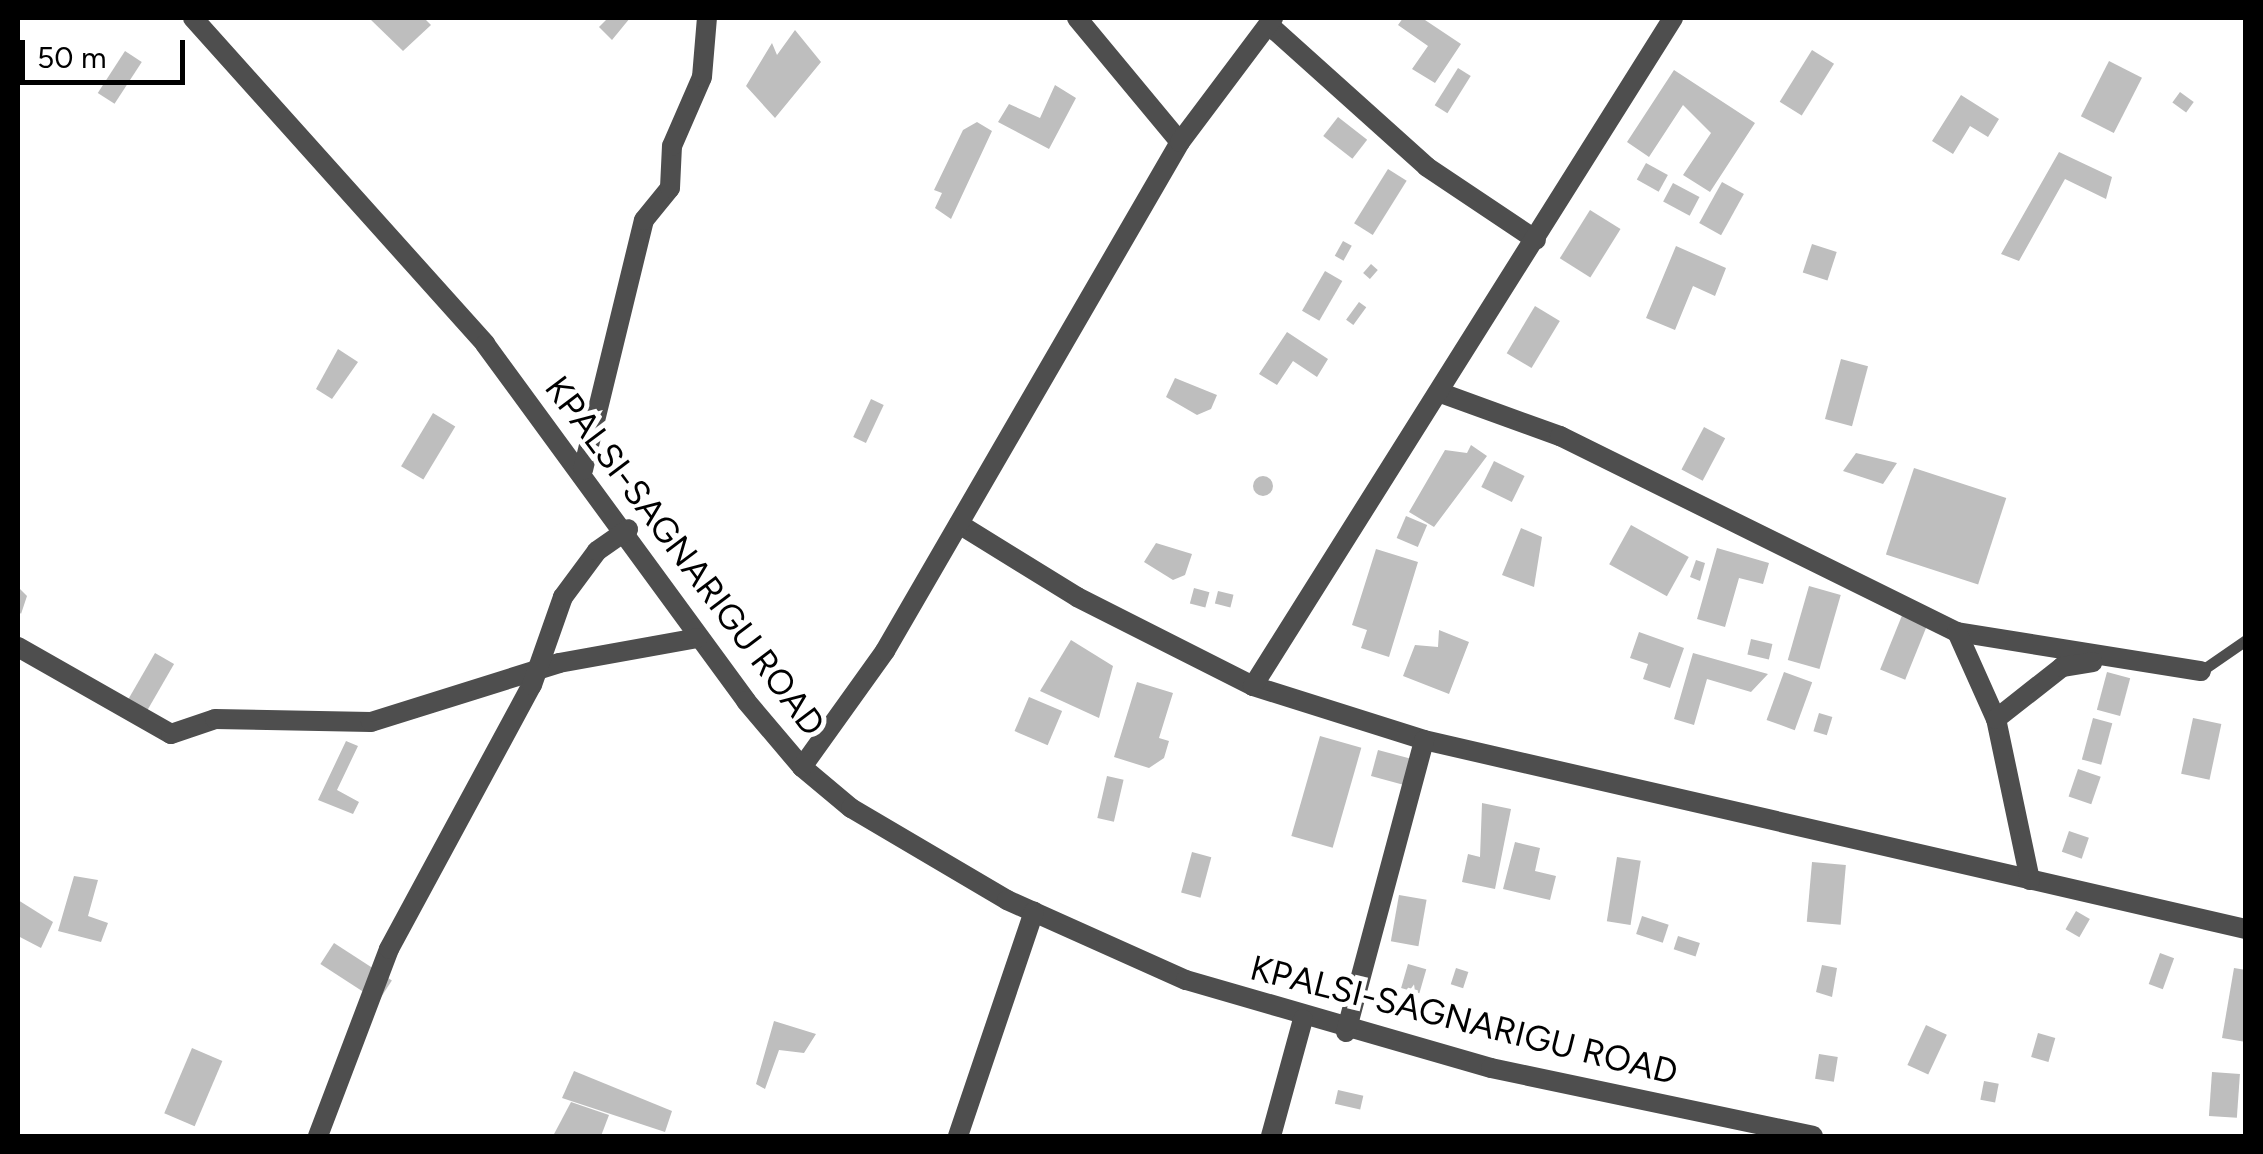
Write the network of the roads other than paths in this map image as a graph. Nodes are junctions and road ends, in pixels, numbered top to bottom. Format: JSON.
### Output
{"nodes":[{"id":1,"x":193,"y":18,"type":"edge"},
{"id":2,"x":708,"y":18,"type":"edge"},
{"id":3,"x":1077,"y":18,"type":"edge"},
{"id":4,"x":1674,"y":18,"type":"edge"},
{"id":5,"x":1271,"y":21,"type":"edge"},
{"id":6,"x":1180,"y":142,"type":"junction"},
{"id":7,"x":1536,"y":240,"type":"junction"},
{"id":8,"x":1441,"y":392,"type":"junction"},
{"id":9,"x":582,"y":470,"type":"junction"},
{"id":10,"x":959,"y":524,"type":"junction"},
{"id":11,"x":628,"y":530,"type":"junction"},
{"id":12,"x":1956,"y":632,"type":"junction"},
{"id":13,"x":698,"y":638,"type":"junction"},
{"id":14,"x":2246,"y":640,"type":"edge"},
{"id":15,"x":18,"y":647,"type":"edge"},
{"id":16,"x":2110,"y":658,"type":"junction"},
{"id":17,"x":539,"y":670,"type":"junction"},
{"id":18,"x":2202,"y":670,"type":"joint"},
{"id":19,"x":1253,"y":686,"type":"junction"},
{"id":20,"x":1996,"y":719,"type":"junction"},
{"id":21,"x":1424,"y":740,"type":"junction"},
{"id":22,"x":802,"y":768,"type":"junction"},
{"id":23,"x":2030,"y":880,"type":"junction"},
{"id":24,"x":1034,"y":912,"type":"junction"},
{"id":25,"x":2246,"y":929,"type":"edge"},
{"id":26,"x":1303,"y":1020,"type":"junction"},
{"id":27,"x":1346,"y":1032,"type":"junction"},
{"id":28,"x":318,"y":1136,"type":"edge"},
{"id":29,"x":958,"y":1136,"type":"edge"},
{"id":30,"x":1271,"y":1136,"type":"edge"},
{"id":31,"x":1814,"y":1136,"type":"edge"}],
"edges":[{"from":1,"to":9,"type":"street","name":"KPALSI-SAGNARIGU ROAD"},
{"from":2,"to":9,"type":"street"},
{"from":3,"to":6,"type":"street"},
{"from":4,"to":7,"type":"street"},
{"from":5,"to":6,"type":"street"},
{"from":5,"to":7,"type":"street"},
{"from":6,"to":10,"type":"street"},
{"from":7,"to":8,"type":"street"},
{"from":8,"to":12,"type":"street"},
{"from":8,"to":19,"type":"street"},
{"from":9,"to":11,"type":"street","name":"KPALSI-SAGNARIGU ROAD"},
{"from":10,"to":19,"type":"street"},
{"from":10,"to":22,"type":"street"},
{"from":11,"to":13,"type":"street","name":"KPALSI-SAGNARIGU ROAD"},
{"from":11,"to":17,"type":"street"},
{"from":12,"to":16,"type":"street"},
{"from":12,"to":20,"type":"street"},
{"from":13,"to":17,"type":"street"},
{"from":13,"to":22,"type":"street","name":"KPALSI-SAGNARIGU ROAD"},
{"from":14,"to":18,"type":"lane"},
{"from":15,"to":17,"type":"street"},
{"from":16,"to":18,"type":"street"},
{"from":16,"to":20,"type":"street"},
{"from":17,"to":28,"type":"street"},
{"from":19,"to":21,"type":"street"},
{"from":20,"to":23,"type":"street"},
{"from":21,"to":23,"type":"street"},
{"from":21,"to":27,"type":"street"},
{"from":22,"to":24,"type":"street","name":"KPALSI-SAGNARIGU ROAD"},
{"from":23,"to":25,"type":"street"},
{"from":24,"to":26,"type":"street","name":"KPALSI-SAGNARIGU ROAD"},
{"from":24,"to":29,"type":"street"},
{"from":26,"to":27,"type":"street","name":"KPALSI-SAGNARIGU ROAD"},
{"from":26,"to":30,"type":"street"},
{"from":27,"to":31,"type":"street","name":"KPALSI-SAGNARIGU ROAD"}]}
